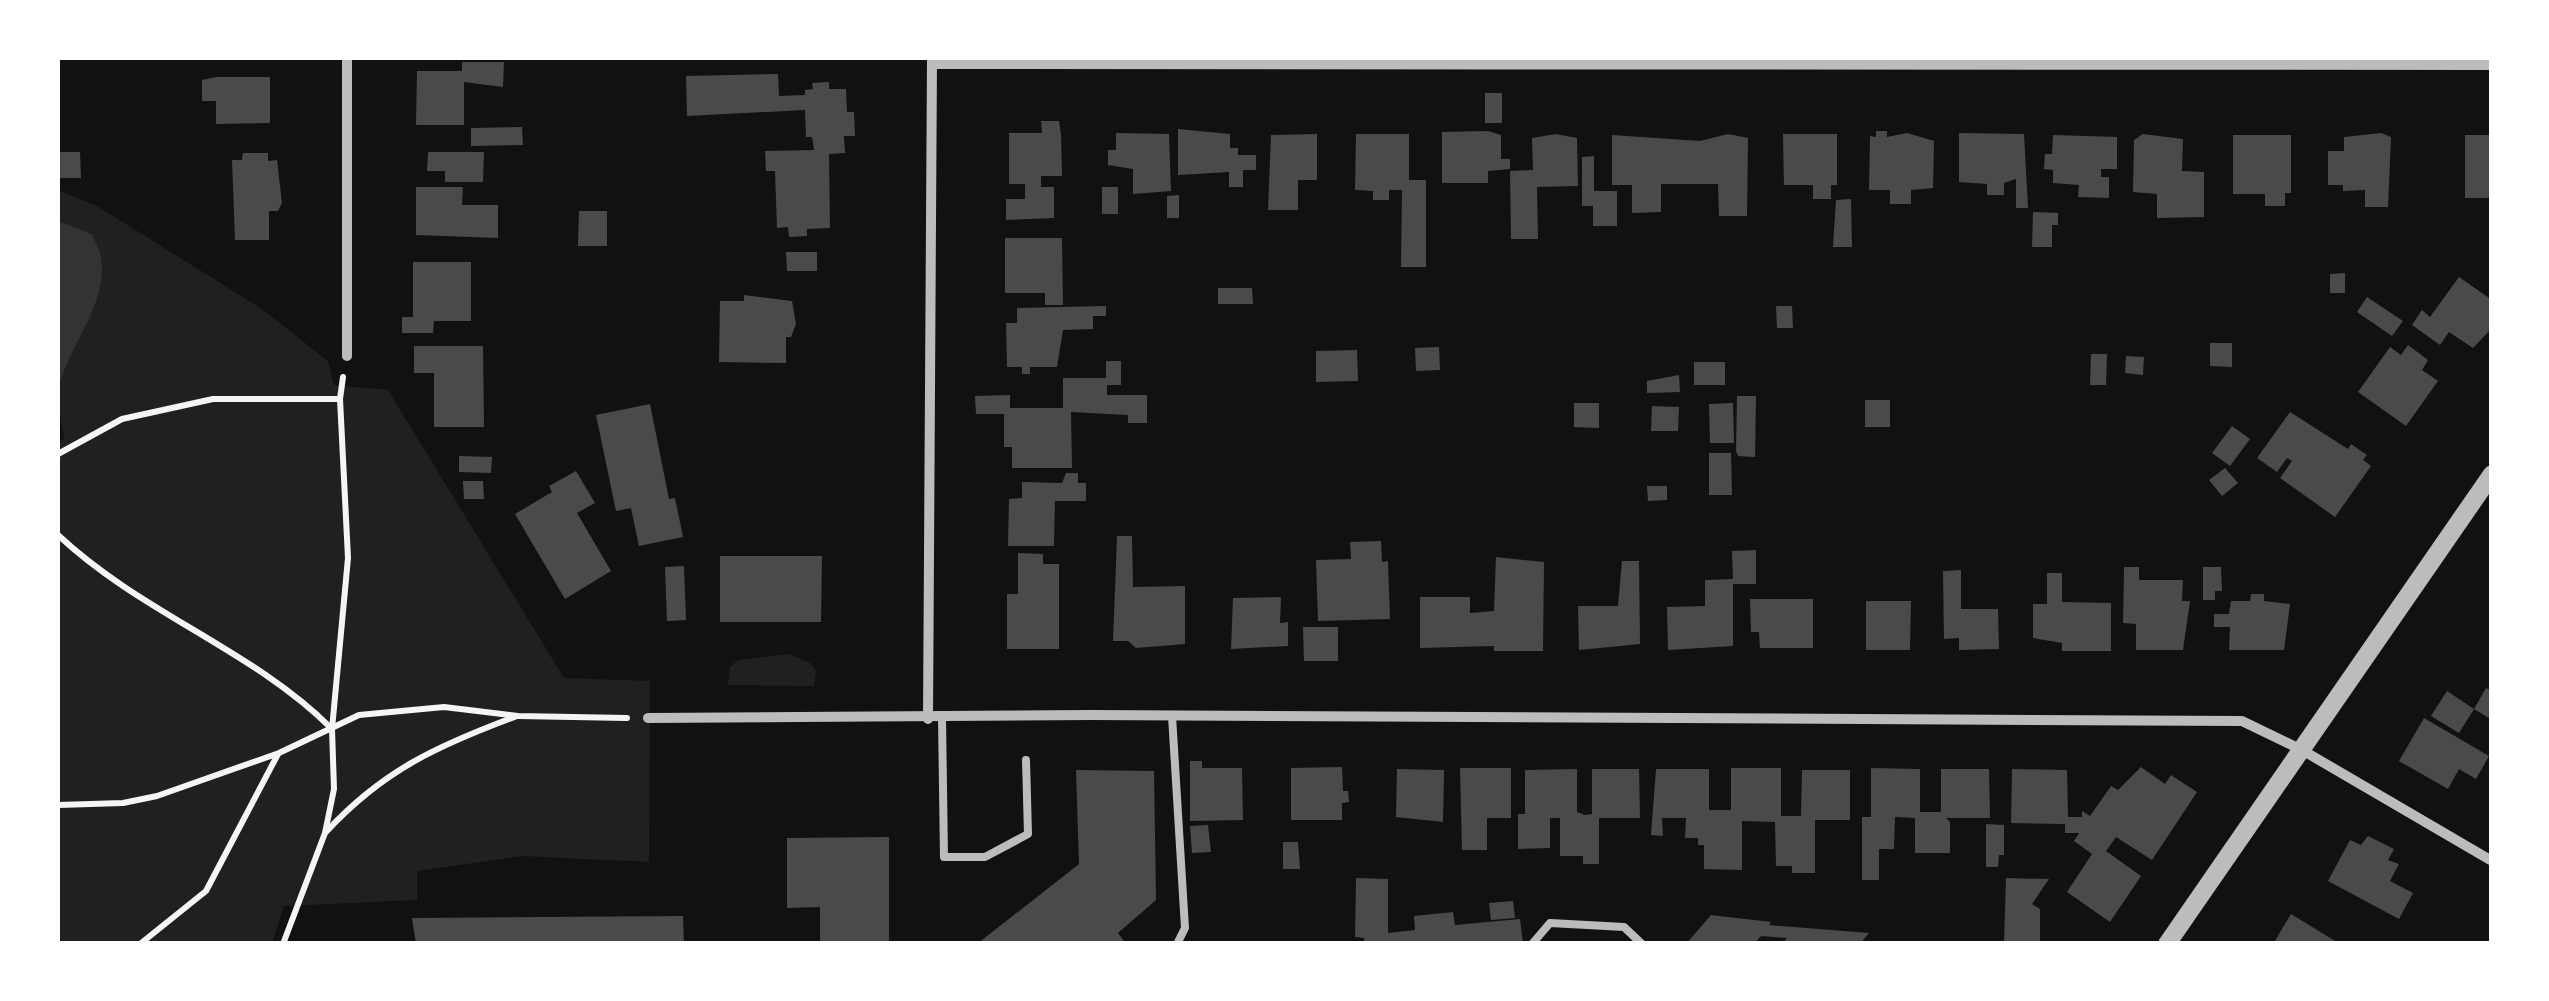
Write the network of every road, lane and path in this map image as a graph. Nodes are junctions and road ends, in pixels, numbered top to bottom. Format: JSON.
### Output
{"nodes":[{"id":1,"x":347,"y":58,"type":"edge"},
{"id":2,"x":932,"y":60,"type":"edge"},
{"id":3,"x":2492,"y":65,"type":"edge"},
{"id":4,"x":346,"y":356,"type":"joint"},
{"id":5,"x":340,"y":399,"type":"junction"},
{"id":6,"x":58,"y":454,"type":"edge"},
{"id":7,"x":2492,"y":474,"type":"edge"},
{"id":8,"x":58,"y":536,"type":"edge"},
{"id":9,"x":518,"y":716,"type":"junction"},
{"id":10,"x":1172,"y":716,"type":"junction"},
{"id":11,"x":648,"y":718,"type":"joint"},
{"id":12,"x":942,"y":718,"type":"junction"},
{"id":13,"x":928,"y":719,"type":"junction"},
{"id":14,"x":332,"y":729,"type":"junction"},
{"id":15,"x":2302,"y":750,"type":"junction"},
{"id":16,"x":279,"y":753,"type":"junction"},
{"id":17,"x":1026,"y":760,"type":"dead end"},
{"id":18,"x":58,"y":804,"type":"edge"},
{"id":19,"x":325,"y":833,"type":"junction"},
{"id":20,"x":2492,"y":862,"type":"edge"},
{"id":21,"x":140,"y":944,"type":"edge"},
{"id":22,"x":283,"y":944,"type":"edge"},
{"id":23,"x":1176,"y":944,"type":"edge"},
{"id":24,"x":1532,"y":944,"type":"edge"},
{"id":25,"x":1642,"y":944,"type":"edge"},
{"id":26,"x":2168,"y":944,"type":"edge"}],
"edges":[{"from":1,"to":4,"type":"street"},
{"from":2,"to":3,"type":"street"},
{"from":2,"to":13,"type":"street"},
{"from":4,"to":5,"type":"path"},
{"from":5,"to":6,"type":"path"},
{"from":5,"to":14,"type":"path"},
{"from":7,"to":15,"type":"street"},
{"from":8,"to":14,"type":"path"},
{"from":9,"to":11,"type":"path"},
{"from":9,"to":14,"type":"path"},
{"from":9,"to":19,"type":"path"},
{"from":10,"to":12,"type":"street"},
{"from":10,"to":15,"type":"street"},
{"from":10,"to":23,"type":"lane"},
{"from":11,"to":13,"type":"street"},
{"from":12,"to":13,"type":"street"},
{"from":12,"to":17,"type":"lane"},
{"from":14,"to":16,"type":"path"},
{"from":14,"to":19,"type":"path"},
{"from":15,"to":20,"type":"street"},
{"from":15,"to":26,"type":"street"},
{"from":16,"to":18,"type":"path"},
{"from":16,"to":21,"type":"path"},
{"from":19,"to":22,"type":"path"},
{"from":24,"to":25,"type":"lane"}]}
